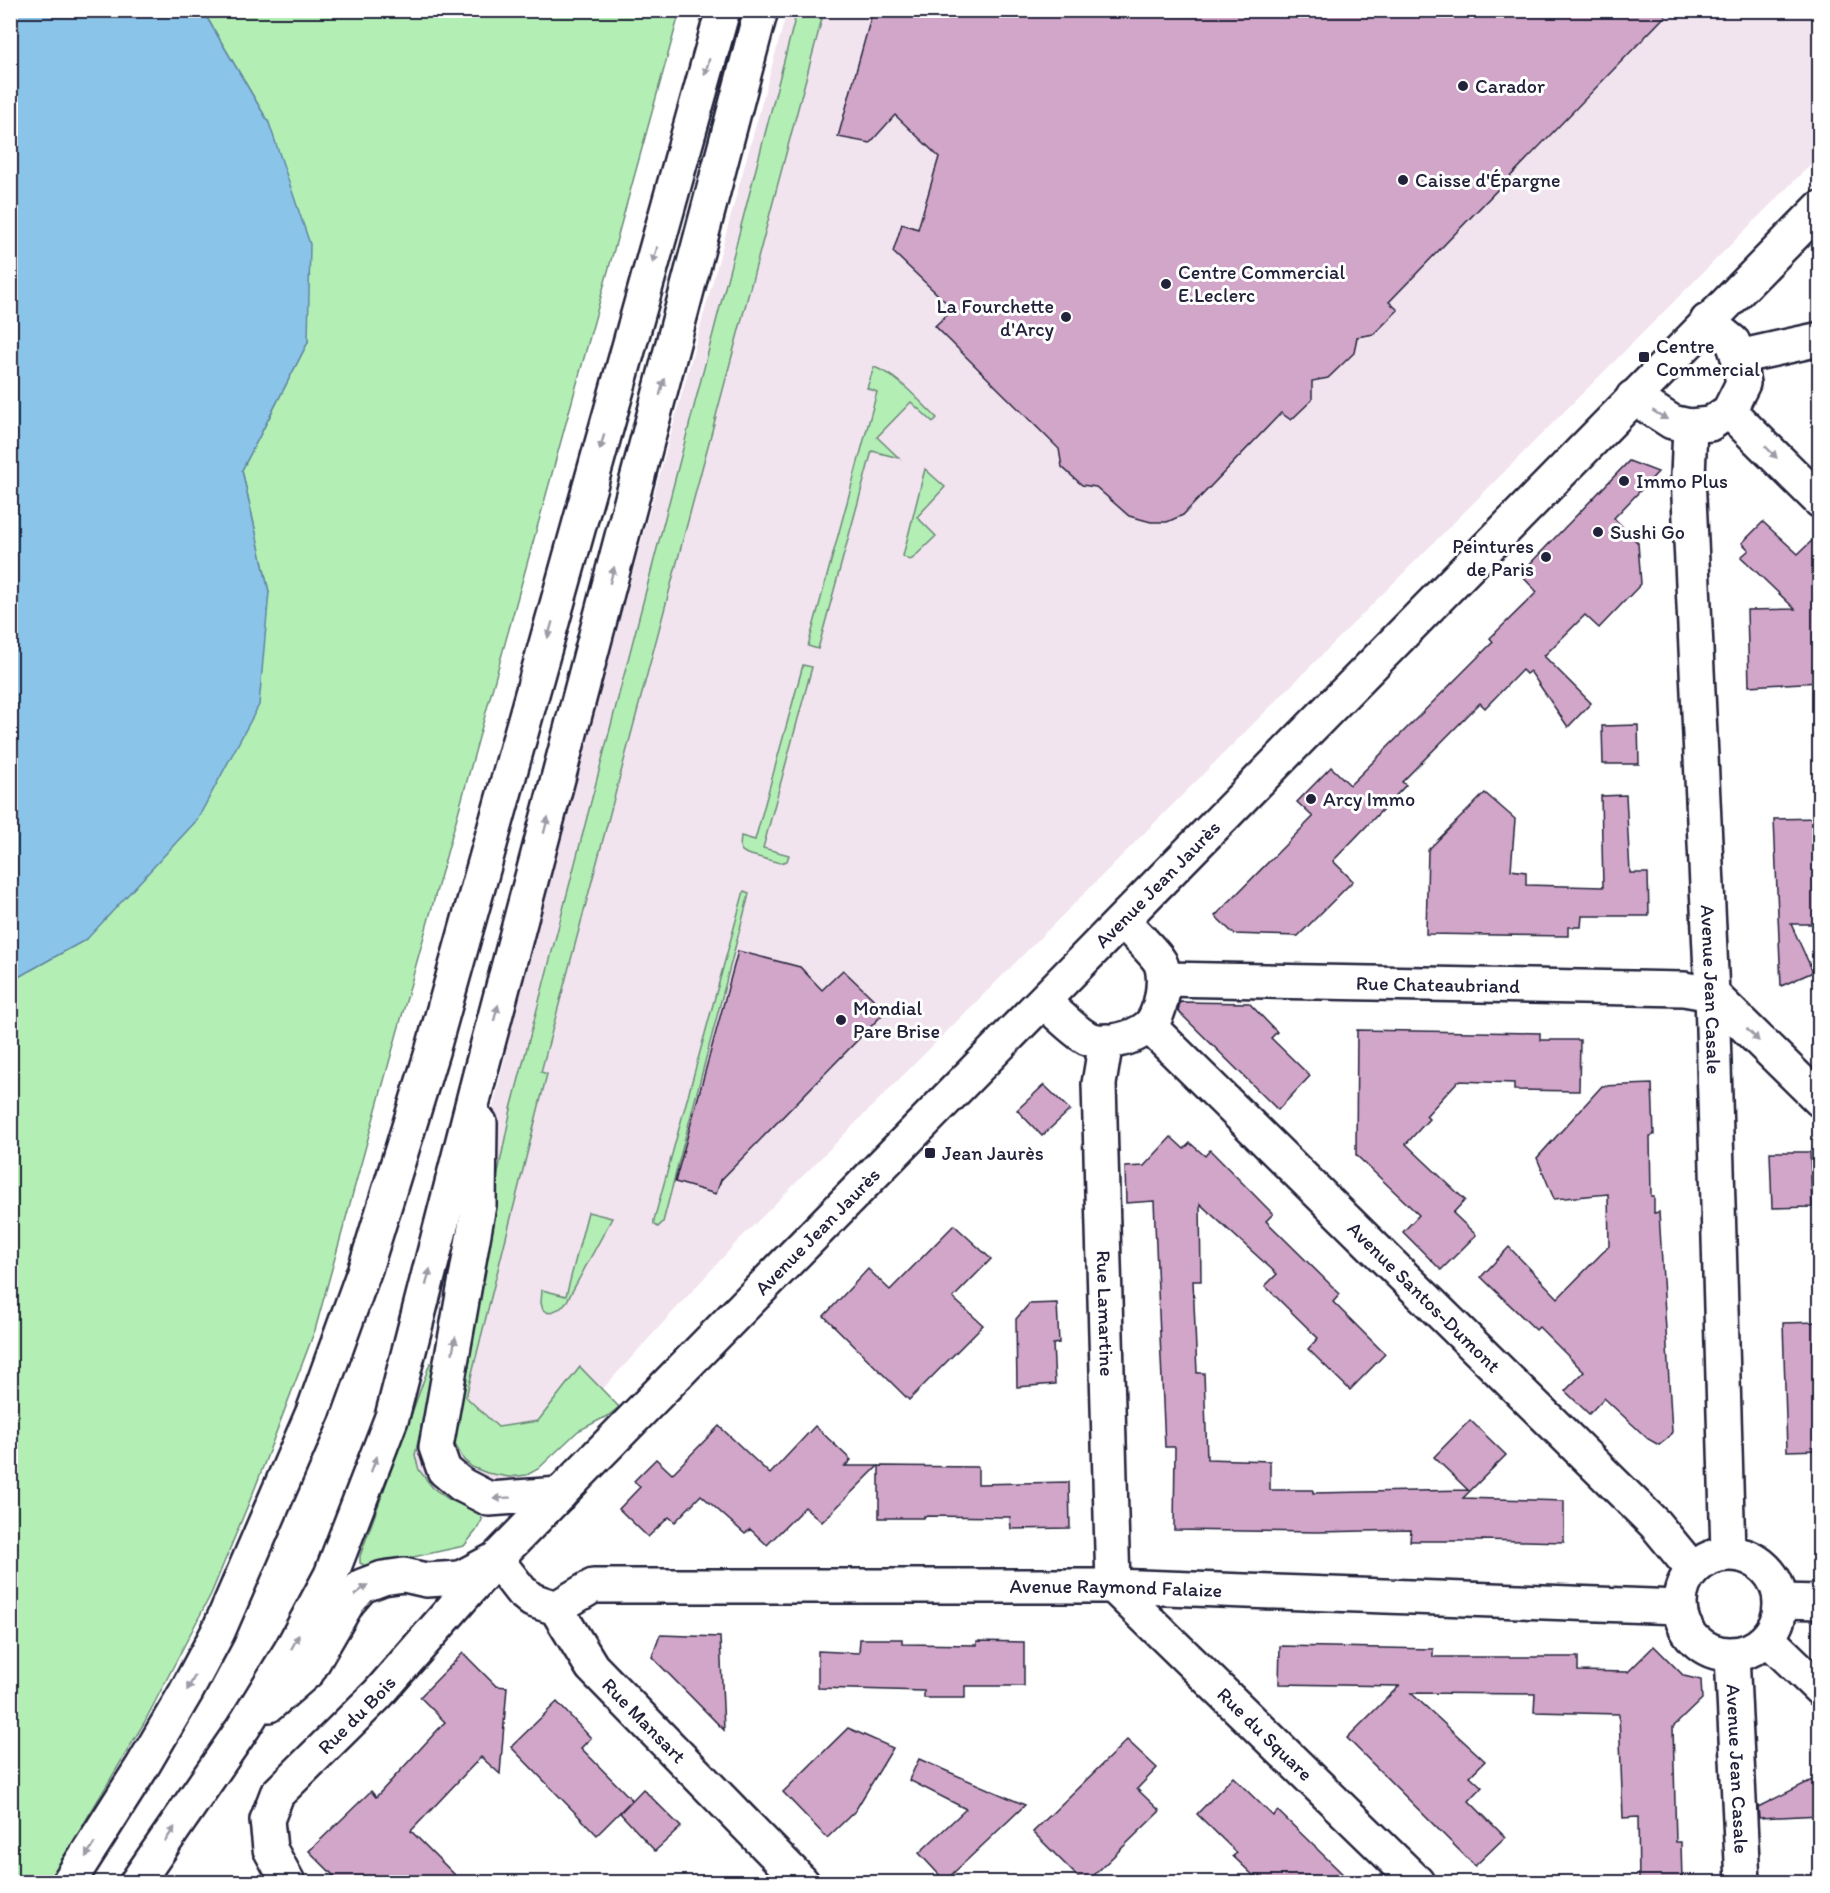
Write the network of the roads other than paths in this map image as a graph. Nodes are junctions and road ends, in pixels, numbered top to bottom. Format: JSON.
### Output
{"nodes":[{"id":1,"x":723,"y":10,"type":"edge"},
{"id":2,"x":761,"y":10,"type":"edge"},
{"id":3,"x":1820,"y":208,"type":"edge"},
{"id":4,"x":1707,"y":321,"type":"junction"},
{"id":5,"x":1820,"y":339,"type":"edge"},
{"id":6,"x":1738,"y":357,"type":"junction"},
{"id":7,"x":1633,"y":398,"type":"junction"},
{"id":8,"x":1729,"y":411,"type":"junction"},
{"id":9,"x":1690,"y":426,"type":"junction"},
{"id":10,"x":1820,"y":501,"type":"edge"},
{"id":11,"x":1123,"y":921,"type":"junction"},
{"id":12,"x":1165,"y":979,"type":"junction"},
{"id":13,"x":1712,"y":994,"type":"junction"},
{"id":14,"x":1044,"y":1002,"type":"junction"},
{"id":15,"x":1149,"y":1026,"type":"junction"},
{"id":16,"x":1106,"y":1041,"type":"junction"},
{"id":17,"x":481,"y":1070,"type":"junction"},
{"id":18,"x":1820,"y":1100,"type":"edge"},
{"id":19,"x":561,"y":1494,"type":"junction"},
{"id":20,"x":1728,"y":1553,"type":"junction"},
{"id":21,"x":496,"y":1559,"type":"junction"},
{"id":22,"x":1693,"y":1570,"type":"junction"},
{"id":23,"x":1113,"y":1586,"type":"junction"},
{"id":24,"x":1780,"y":1601,"type":"junction"},
{"id":25,"x":1820,"y":1602,"type":"edge"},
{"id":26,"x":1679,"y":1607,"type":"junction"},
{"id":27,"x":556,"y":1608,"type":"junction"},
{"id":28,"x":1767,"y":1638,"type":"junction"},
{"id":29,"x":1732,"y":1654,"type":"junction"},
{"id":30,"x":1820,"y":1689,"type":"edge"},
{"id":31,"x":243,"y":1728,"type":"junction"},
{"id":32,"x":69,"y":1882,"type":"edge"},
{"id":33,"x":137,"y":1882,"type":"edge"},
{"id":34,"x":288,"y":1882,"type":"edge"},
{"id":35,"x":802,"y":1882,"type":"edge"},
{"id":36,"x":1417,"y":1882,"type":"edge"},
{"id":37,"x":1743,"y":1882,"type":"edge"}],
"edges":[{"from":1,"to":32,"type":"street","one_way":true},
{"from":17,"to":2,"type":"street","one_way":true},
{"from":3,"to":4,"type":"street","name":"Avenue Jean Jaurès"},
{"from":4,"to":6,"type":"street"},
{"from":4,"to":7,"type":"street","name":"Avenue Jean Jaurès"},
{"from":5,"to":6,"type":"street"},
{"from":6,"to":8,"type":"street"},
{"from":7,"to":9,"type":"street","one_way":true},
{"from":7,"to":11,"type":"street","name":"Avenue Jean Jaurès"},
{"from":8,"to":9,"type":"street"},
{"from":8,"to":10,"type":"street","one_way":true},
{"from":9,"to":13,"type":"street","name":"Avenue Jean Casale"},
{"from":11,"to":12,"type":"street"},
{"from":11,"to":14,"type":"street","name":"Avenue Jean Jaurès"},
{"from":12,"to":13,"type":"street","name":"Rue Chateaubriand"},
{"from":12,"to":15,"type":"street"},
{"from":13,"to":18,"type":"street","one_way":true},
{"from":13,"to":20,"type":"street","name":"Avenue Jean Casale"},
{"from":14,"to":16,"type":"street"},
{"from":14,"to":19,"type":"street","name":"Avenue Jean Jaurès"},
{"from":15,"to":16,"type":"street"},
{"from":15,"to":22,"type":"street","name":"Avenue Santos-Dumont"},
{"from":16,"to":23,"type":"street","name":"Rue Lamartine"},
{"from":19,"to":17,"type":"street","one_way":true},
{"from":31,"to":17,"type":"street","one_way":true},
{"from":19,"to":21,"type":"street","name":"Avenue Jean Jaurès"},
{"from":20,"to":22,"type":"street"},
{"from":20,"to":24,"type":"street"},
{"from":21,"to":27,"type":"street"},
{"from":31,"to":21,"type":"street","one_way":true},
{"from":21,"to":34,"type":"street","name":"Rue du Bois"},
{"from":22,"to":26,"type":"street"},
{"from":23,"to":26,"type":"street","name":"Avenue Raymond Falaize"},
{"from":23,"to":27,"type":"street","name":"Avenue Raymond Falaize"},
{"from":23,"to":36,"type":"street","name":"Rue du Square"},
{"from":24,"to":25,"type":"street"},
{"from":24,"to":28,"type":"street"},
{"from":26,"to":29,"type":"street"},
{"from":27,"to":35,"type":"street","name":"Rue Mansart"},
{"from":28,"to":29,"type":"street"},
{"from":28,"to":30,"type":"street"},
{"from":29,"to":37,"type":"street","name":"Avenue Jean Casale"},
{"from":33,"to":31,"type":"street","one_way":true}]}
